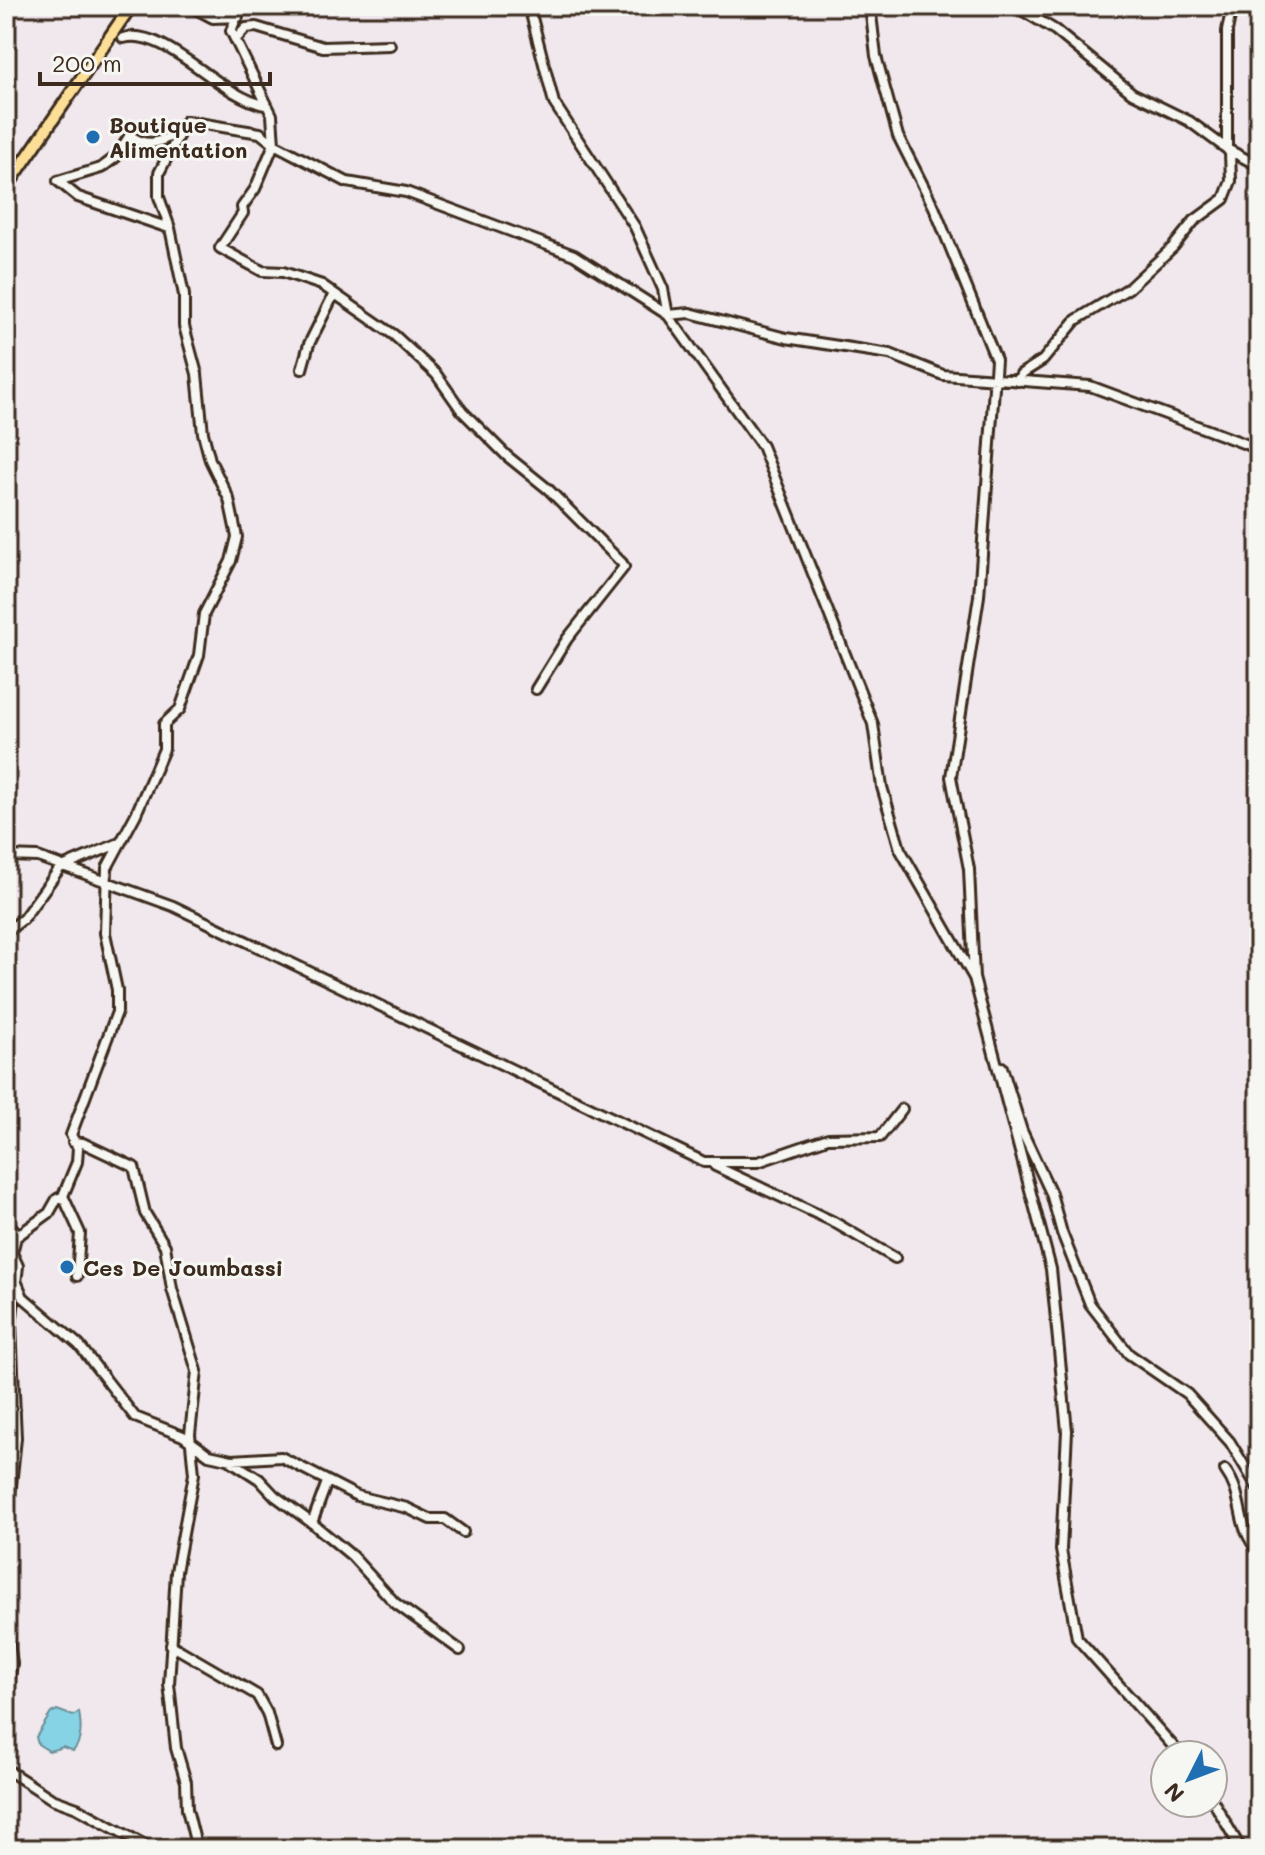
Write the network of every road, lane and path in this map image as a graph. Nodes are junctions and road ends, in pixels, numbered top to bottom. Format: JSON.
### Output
{"nodes":[{"id":1,"x":131,"y":6,"type":"edge"},
{"id":2,"x":190,"y":6,"type":"edge"},
{"id":3,"x":241,"y":6,"type":"edge"},
{"id":4,"x":529,"y":6,"type":"edge"},
{"id":5,"x":870,"y":6,"type":"edge"},
{"id":6,"x":1232,"y":6,"type":"edge"},
{"id":7,"x":1020,"y":7,"type":"edge"},
{"id":8,"x":238,"y":17,"type":"junction"},
{"id":9,"x":123,"y":38,"type":"dead end"},
{"id":10,"x":236,"y":39,"type":"junction"},
{"id":11,"x":390,"y":45,"type":"dead end"},
{"id":12,"x":265,"y":105,"type":"junction"},
{"id":13,"x":178,"y":132,"type":"junction"},
{"id":14,"x":274,"y":144,"type":"junction"},
{"id":15,"x":1227,"y":149,"type":"junction"},
{"id":16,"x":1259,"y":166,"type":"edge"},
{"id":17,"x":6,"y":188,"type":"edge"},
{"id":18,"x":170,"y":228,"type":"junction"},
{"id":19,"x":334,"y":294,"type":"junction"},
{"id":20,"x":668,"y":315,"type":"junction"},
{"id":21,"x":302,"y":369,"type":"dead end"},
{"id":22,"x":995,"y":379,"type":"junction"},
{"id":23,"x":1018,"y":381,"type":"junction"},
{"id":24,"x":1259,"y":449,"type":"edge"},
{"id":25,"x":536,"y":689,"type":"dead end"},
{"id":26,"x":121,"y":840,"type":"junction"},
{"id":27,"x":6,"y":856,"type":"edge"},
{"id":28,"x":65,"y":865,"type":"junction"},
{"id":29,"x":105,"y":882,"type":"junction"},
{"id":30,"x":6,"y":932,"type":"edge"},
{"id":31,"x":974,"y":978,"type":"junction"},
{"id":32,"x":985,"y":1026,"type":"junction"},
{"id":33,"x":902,"y":1109,"type":"dead end"},
{"id":34,"x":72,"y":1142,"type":"junction"},
{"id":35,"x":704,"y":1162,"type":"junction"},
{"id":36,"x":63,"y":1196,"type":"junction"},
{"id":37,"x":6,"y":1221,"type":"edge"},
{"id":38,"x":6,"y":1250,"type":"edge"},
{"id":39,"x":6,"y":1258,"type":"edge"},
{"id":40,"x":895,"y":1258,"type":"dead end"},
{"id":41,"x":77,"y":1276,"type":"dead end"},
{"id":42,"x":16,"y":1280,"type":"junction"},
{"id":43,"x":15,"y":1299,"type":"edge"},
{"id":44,"x":191,"y":1442,"type":"junction"},
{"id":45,"x":224,"y":1458,"type":"junction"},
{"id":46,"x":1225,"y":1470,"type":"dead end"},
{"id":47,"x":327,"y":1482,"type":"junction"},
{"id":48,"x":1259,"y":1490,"type":"edge"},
{"id":49,"x":312,"y":1523,"type":"junction"},
{"id":50,"x":463,"y":1532,"type":"dead end"},
{"id":51,"x":6,"y":1533,"type":"edge"},
{"id":52,"x":1259,"y":1552,"type":"edge"},
{"id":53,"x":6,"y":1621,"type":"edge"},
{"id":54,"x":171,"y":1645,"type":"junction"},
{"id":55,"x":460,"y":1650,"type":"dead end"},
{"id":56,"x":6,"y":1700,"type":"edge"},
{"id":57,"x":1167,"y":1739,"type":"edge"},
{"id":58,"x":276,"y":1746,"type":"dead end"},
{"id":59,"x":6,"y":1769,"type":"edge"},
{"id":60,"x":1224,"y":1819,"type":"edge"},
{"id":61,"x":152,"y":1849,"type":"edge"},
{"id":62,"x":197,"y":1849,"type":"edge"},
{"id":63,"x":1241,"y":1849,"type":"edge"}],
"edges":[{"from":1,"to":17,"type":"main road"},
{"from":2,"to":8,"type":"street"},
{"from":3,"to":8,"type":"street"},
{"from":4,"to":20,"type":"street"},
{"from":5,"to":22,"type":"street"},
{"from":6,"to":15,"type":"street"},
{"from":7,"to":15,"type":"street"},
{"from":8,"to":10,"type":"street"},
{"from":9,"to":12,"type":"street"},
{"from":10,"to":11,"type":"street"},
{"from":10,"to":12,"type":"street"},
{"from":12,"to":14,"type":"street"},
{"from":13,"to":14,"type":"street"},
{"from":13,"to":18,"type":"street"},
{"from":13,"to":18,"type":"street"},
{"from":14,"to":19,"type":"street"},
{"from":14,"to":20,"type":"street"},
{"from":15,"to":16,"type":"street"},
{"from":15,"to":23,"type":"street"},
{"from":18,"to":26,"type":"street"},
{"from":19,"to":21,"type":"street"},
{"from":19,"to":25,"type":"street"},
{"from":20,"to":22,"type":"street"},
{"from":20,"to":31,"type":"street"},
{"from":22,"to":23,"type":"street"},
{"from":22,"to":31,"type":"street"},
{"from":23,"to":24,"type":"street"},
{"from":26,"to":28,"type":"street"},
{"from":26,"to":29,"type":"street"},
{"from":27,"to":28,"type":"street"},
{"from":28,"to":29,"type":"street"},
{"from":28,"to":30,"type":"street"},
{"from":29,"to":34,"type":"street"},
{"from":29,"to":35,"type":"street"},
{"from":31,"to":32,"type":"street"},
{"from":32,"to":48,"type":"street"},
{"from":32,"to":57,"type":"street"},
{"from":33,"to":35,"type":"street"},
{"from":34,"to":36,"type":"street"},
{"from":34,"to":44,"type":"street"},
{"from":35,"to":40,"type":"street"},
{"from":36,"to":41,"type":"street"},
{"from":36,"to":42,"type":"street"},
{"from":37,"to":38,"type":"street"},
{"from":39,"to":42,"type":"street"},
{"from":42,"to":43,"type":"street"},
{"from":43,"to":44,"type":"street"},
{"from":43,"to":51,"type":"street"},
{"from":44,"to":45,"type":"street"},
{"from":44,"to":54,"type":"street"},
{"from":45,"to":47,"type":"street"},
{"from":45,"to":49,"type":"street"},
{"from":46,"to":52,"type":"street"},
{"from":47,"to":49,"type":"street"},
{"from":47,"to":50,"type":"street"},
{"from":49,"to":55,"type":"street"},
{"from":53,"to":56,"type":"street"},
{"from":54,"to":58,"type":"street"},
{"from":54,"to":62,"type":"street"},
{"from":59,"to":61,"type":"street"},
{"from":60,"to":63,"type":"street"}]}
